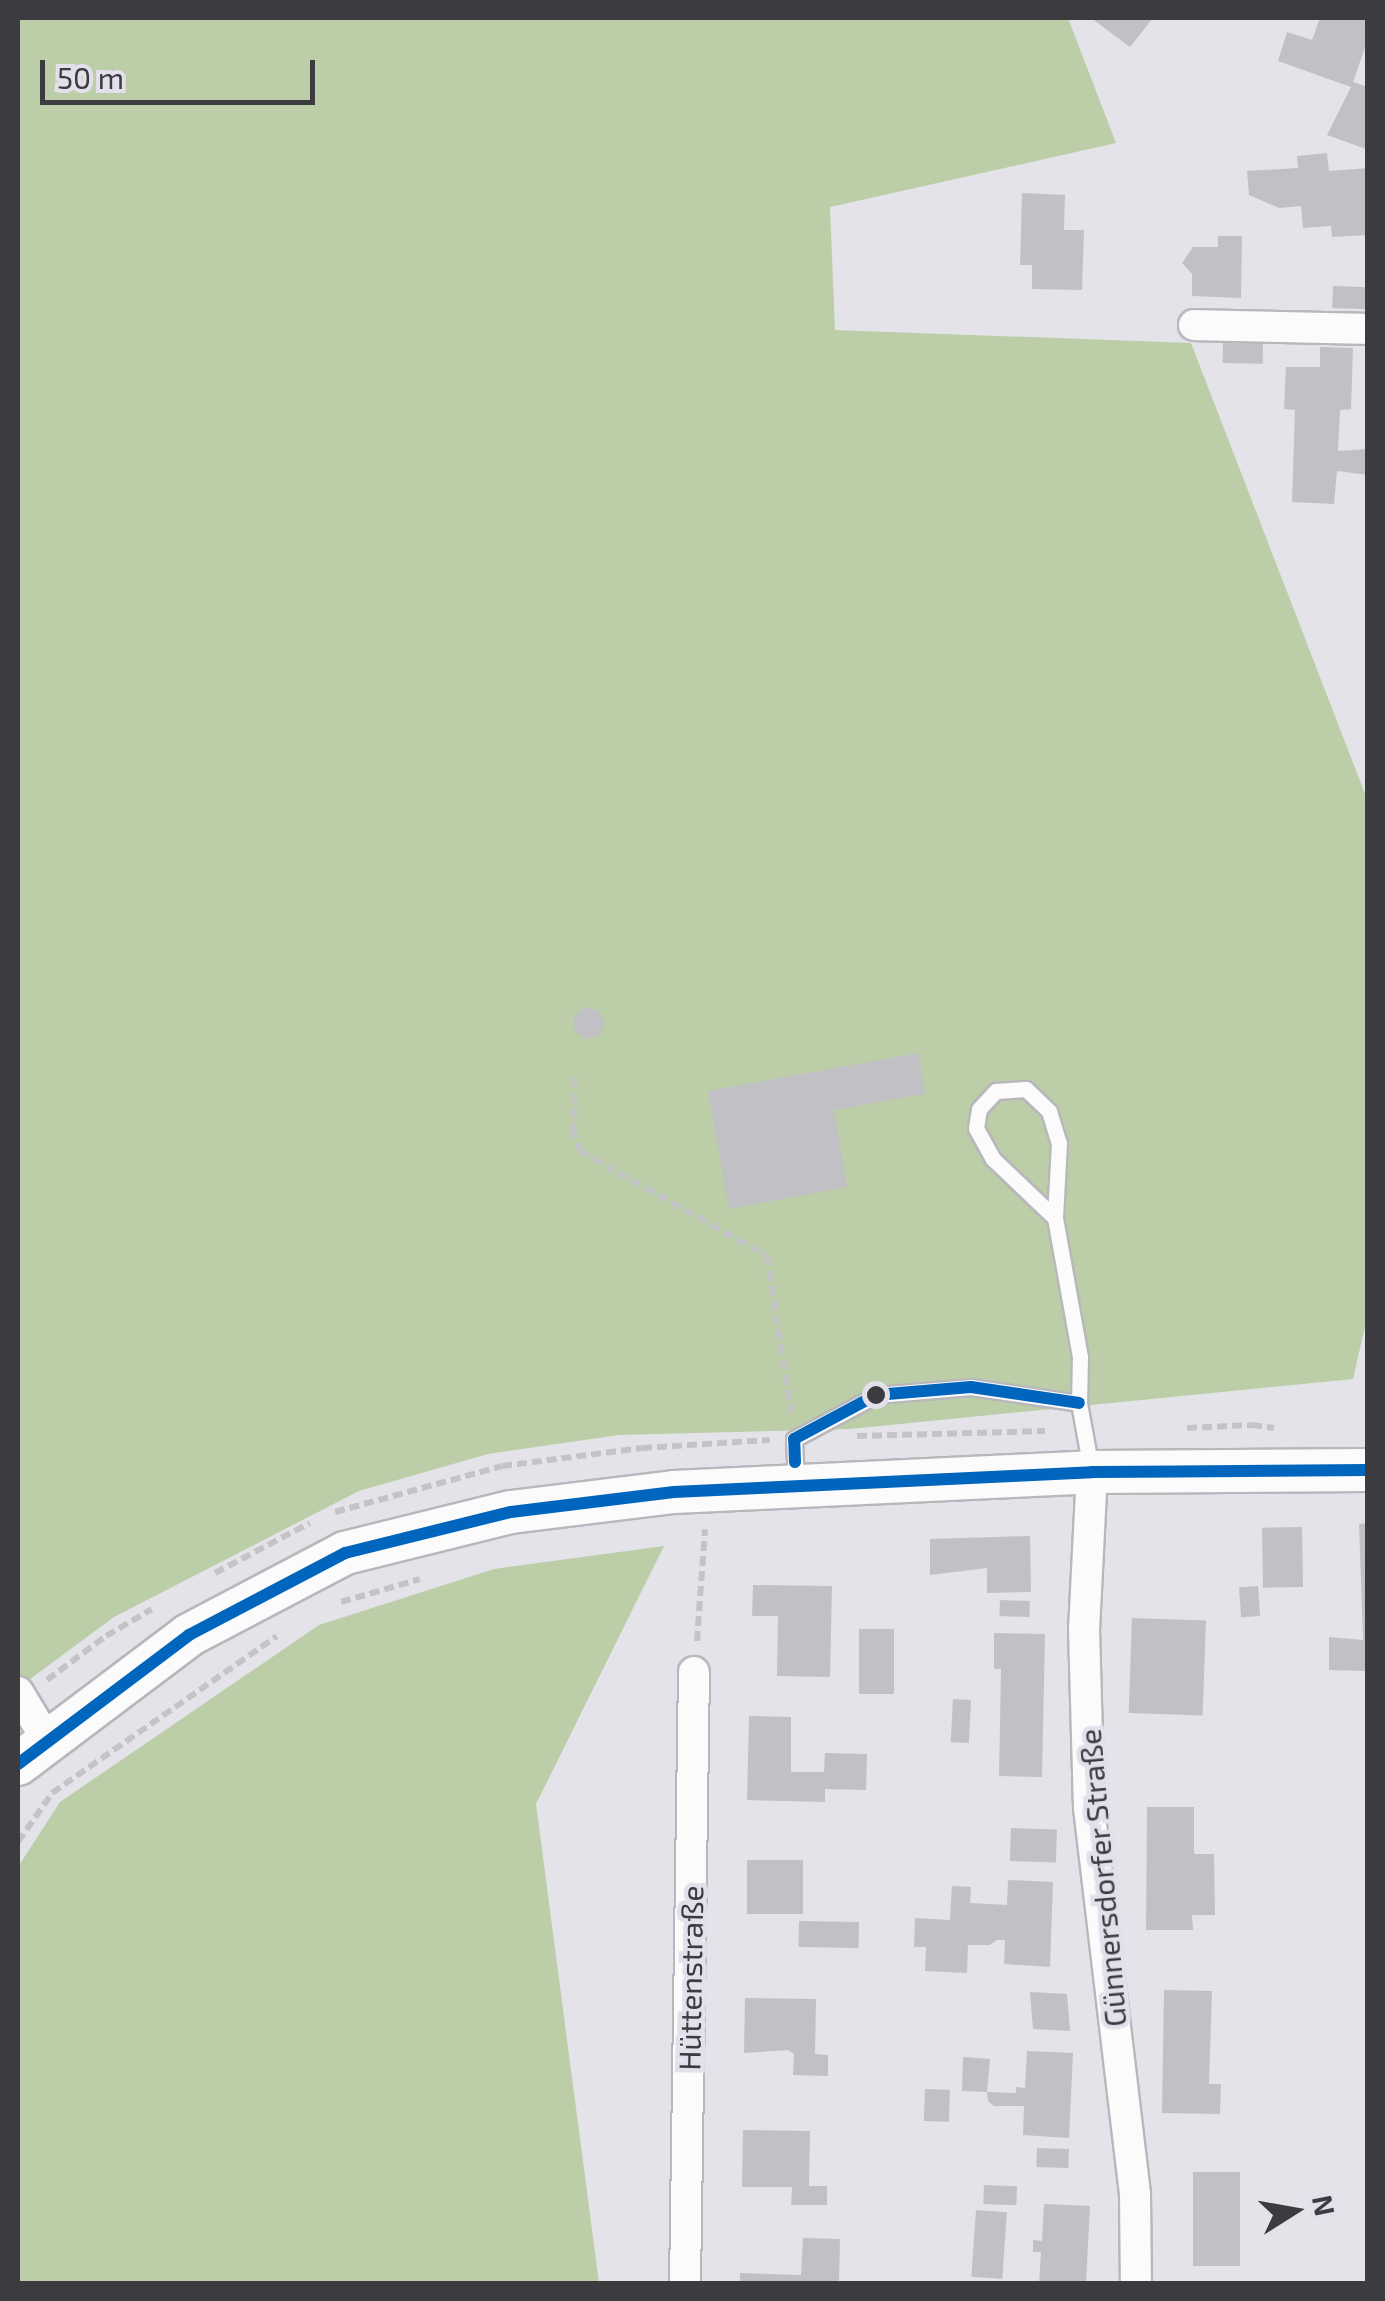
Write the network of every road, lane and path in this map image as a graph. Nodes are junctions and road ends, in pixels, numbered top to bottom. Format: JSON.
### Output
{"nodes":[{"id":1,"x":1194,"y":325,"type":"dead end"},
{"id":2,"x":1368,"y":329,"type":"edge"},
{"id":3,"x":575,"y":1078,"type":"dead end"},
{"id":4,"x":1055,"y":1218,"type":"junction"},
{"id":5,"x":1080,"y":1403,"type":"junction"},
{"id":6,"x":794,"y":1439,"type":"junction"},
{"id":7,"x":1368,"y":1470,"type":"edge"},
{"id":8,"x":1092,"y":1472,"type":"junction"},
{"id":9,"x":796,"y":1487,"type":"junction"},
{"id":10,"x":708,"y":1491,"type":"junction"},
{"id":11,"x":430,"y":1576,"type":"dead end"},
{"id":12,"x":335,"y":1604,"type":"dead end"},
{"id":13,"x":285,"y":1631,"type":"dead end"},
{"id":14,"x":694,"y":1672,"type":"joint"},
{"id":15,"x":18,"y":1692,"type":"edge"},
{"id":16,"x":32,"y":1752,"type":"edge"},
{"id":17,"x":18,"y":1842,"type":"edge"},
{"id":18,"x":685,"y":2284,"type":"edge"},
{"id":19,"x":1136,"y":2284,"type":"edge"}],
"edges":[{"from":1,"to":2,"type":"street"},
{"from":3,"to":6,"type":"path"},
{"from":4,"to":4,"type":"lane"},
{"from":4,"to":5,"type":"lane"},
{"from":5,"to":6,"type":"lane"},
{"from":5,"to":8,"type":"lane"},
{"from":6,"to":9,"type":"lane"},
{"from":7,"to":8,"type":"street"},
{"from":8,"to":9,"type":"street"},
{"from":8,"to":19,"type":"street","name":"Günnersdorfer Straße"},
{"from":9,"to":10,"type":"street"},
{"from":10,"to":14,"type":"path"},
{"from":10,"to":16,"type":"street"},
{"from":11,"to":12,"type":"path"},
{"from":13,"to":17,"type":"path"},
{"from":14,"to":18,"type":"street","name":"Hüttenstraße"},
{"from":15,"to":16,"type":"street"}]}
